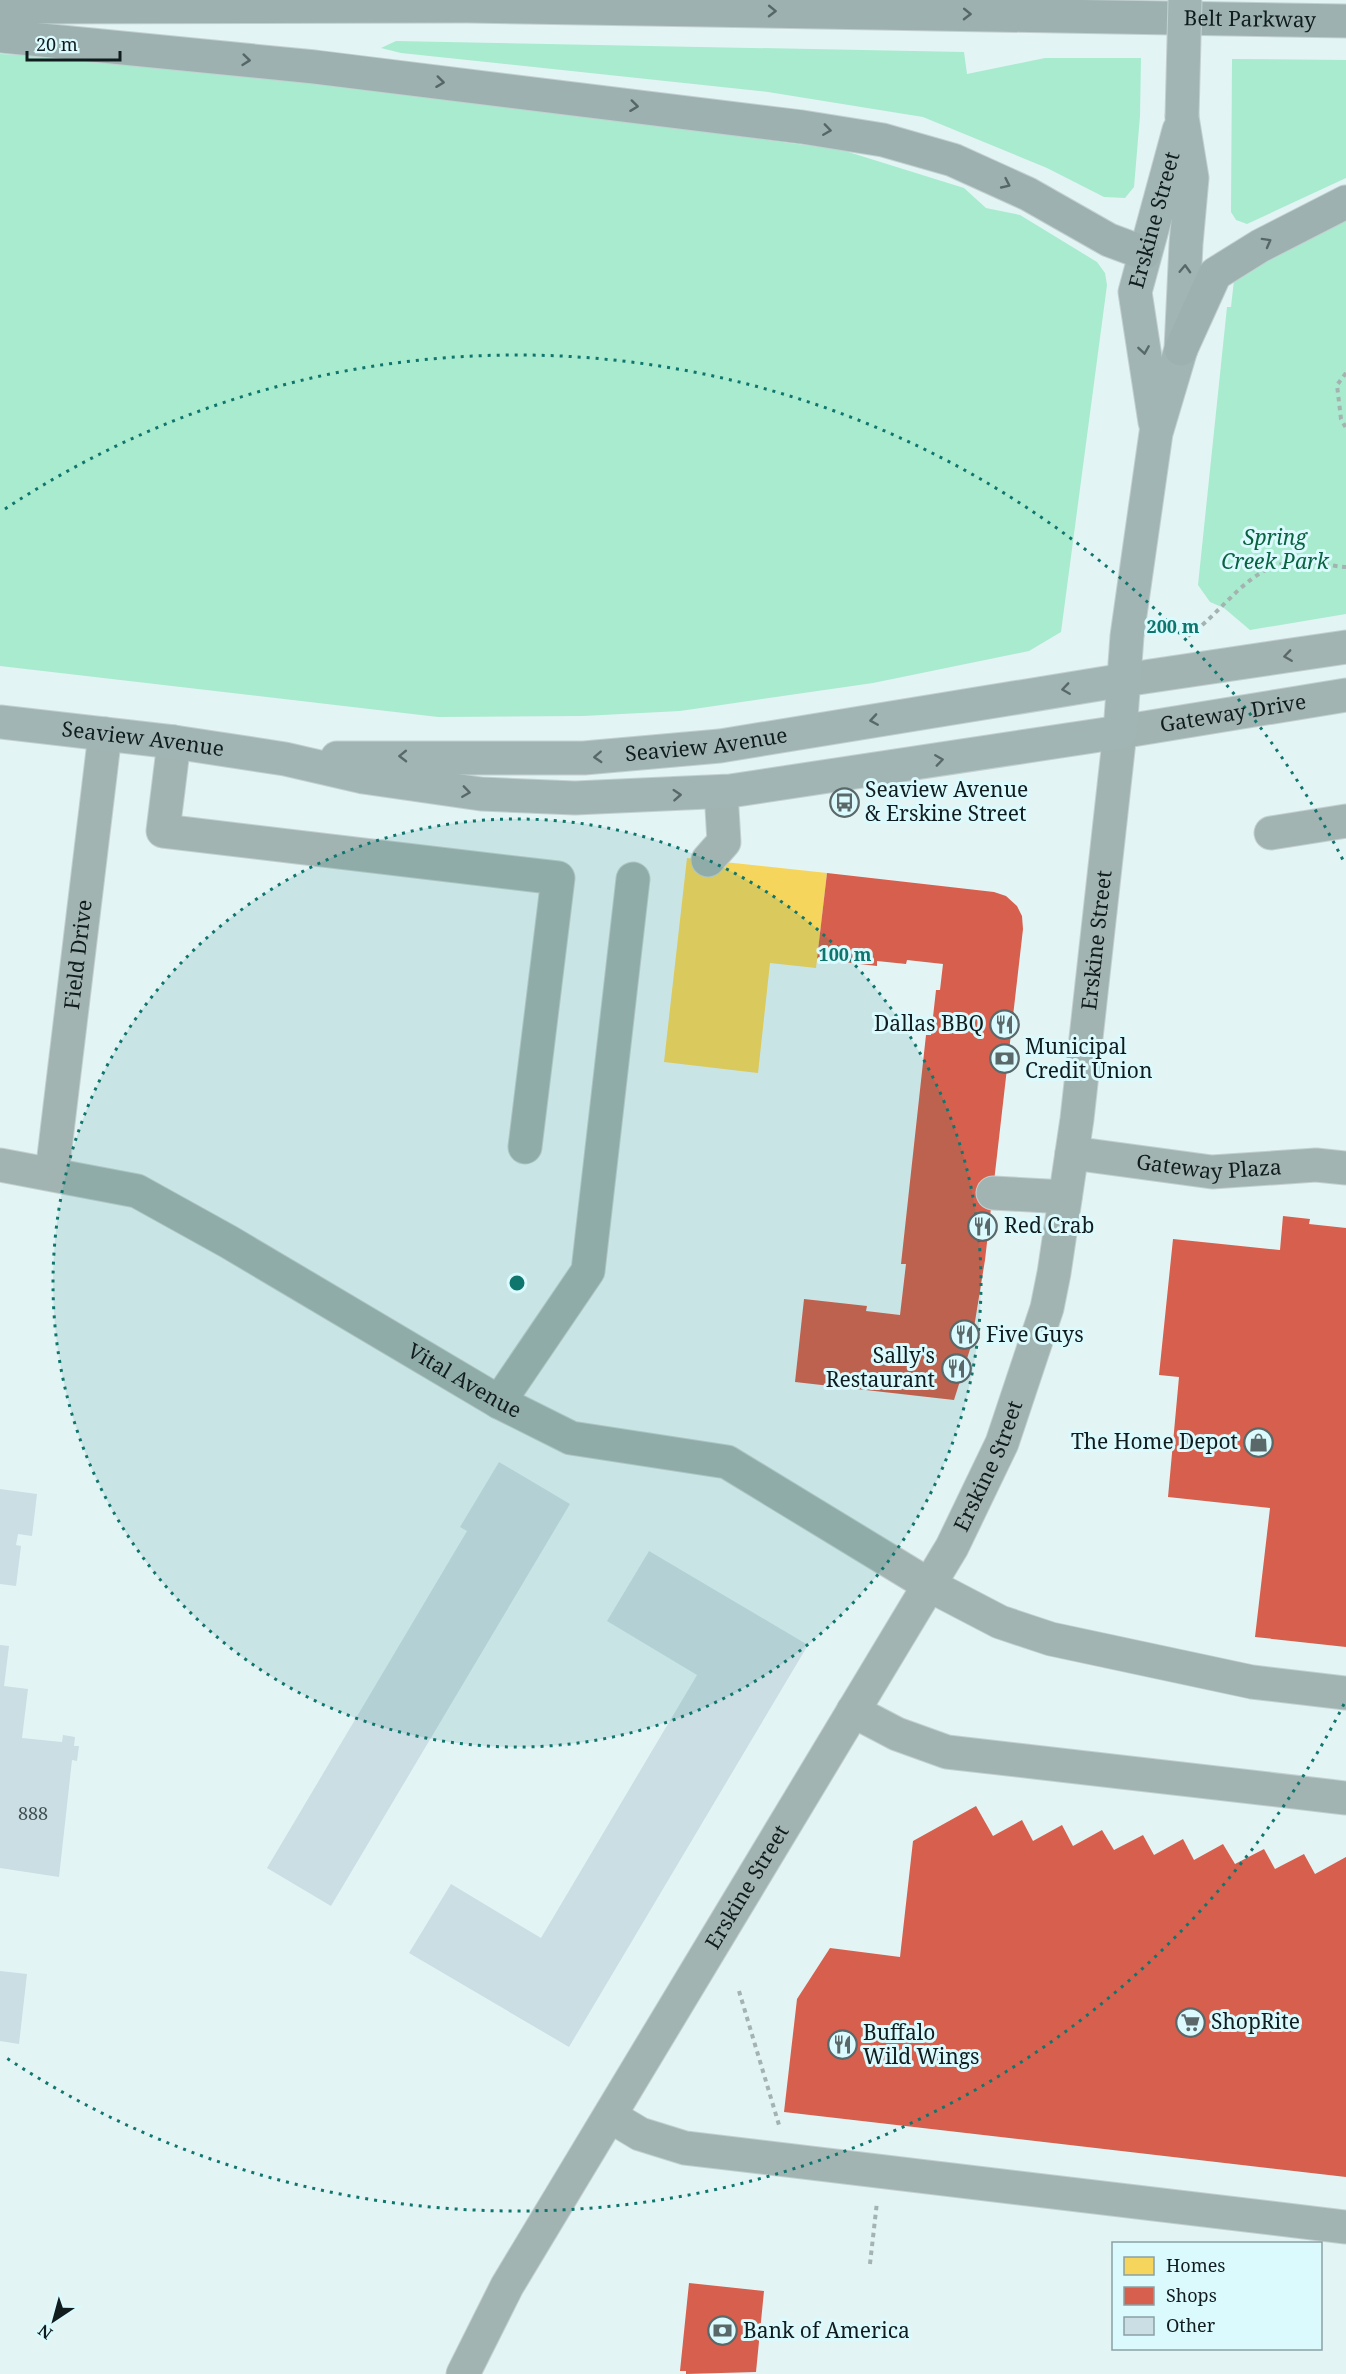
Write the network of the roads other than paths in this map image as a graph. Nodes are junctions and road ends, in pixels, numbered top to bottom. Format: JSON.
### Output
{"nodes":[{"id":1,"x":1185,"y":0,"type":"edge"},
{"id":2,"x":0,"y":7,"type":"edge"},
{"id":3,"x":1346,"y":21,"type":"edge"},
{"id":4,"x":0,"y":36,"type":"edge"},
{"id":5,"x":1182,"y":117,"type":"junction"},
{"id":6,"x":1346,"y":202,"type":"edge"},
{"id":7,"x":1144,"y":253,"type":"junction"},
{"id":8,"x":1181,"y":349,"type":"junction"},
{"id":9,"x":1156,"y":433,"type":"junction"},
{"id":10,"x":1346,"y":647,"type":"edge"},
{"id":11,"x":1124,"y":680,"type":"junction"},
{"id":12,"x":1346,"y":695,"type":"edge"},
{"id":13,"x":0,"y":722,"type":"edge"},
{"id":14,"x":1120,"y":732,"type":"junction"},
{"id":15,"x":105,"y":734,"type":"junction"},
{"id":16,"x":174,"y":742,"type":"junction"},
{"id":17,"x":285,"y":759,"type":"junction"},
{"id":18,"x":721,"y":792,"type":"junction"},
{"id":19,"x":1346,"y":821,"type":"edge"},
{"id":20,"x":1272,"y":833,"type":"dead end"},
{"id":21,"x":721,"y":855,"type":"dead end"},
{"id":22,"x":633,"y":879,"type":"dead end"},
{"id":23,"x":525,"y":1147,"type":"dead end"},
{"id":24,"x":1072,"y":1153,"type":"junction"},
{"id":25,"x":0,"y":1165,"type":"edge"},
{"id":26,"x":1346,"y":1168,"type":"edge"},
{"id":27,"x":52,"y":1173,"type":"junction"},
{"id":28,"x":993,"y":1192,"type":"dead end"},
{"id":29,"x":1065,"y":1197,"type":"junction"},
{"id":30,"x":499,"y":1402,"type":"junction"},
{"id":31,"x":929,"y":1585,"type":"junction"},
{"id":32,"x":1346,"y":1693,"type":"edge"},
{"id":33,"x":853,"y":1711,"type":"junction"},
{"id":34,"x":1346,"y":1798,"type":"edge"},
{"id":35,"x":610,"y":2116,"type":"junction"},
{"id":36,"x":1346,"y":2227,"type":"edge"},
{"id":37,"x":463,"y":2374,"type":"edge"}],
"edges":[{"from":1,"to":5,"type":"main road","name":"Erskine Street","bridge":true},
{"from":2,"to":3,"type":"highway","name":"Belt Parkway","one_way":true},
{"from":4,"to":7,"type":"highway","one_way":true},
{"from":5,"to":7,"type":"main road","name":"Erskine Street"},
{"from":8,"to":5,"type":"main road","name":"Erskine Street","one_way":true},
{"from":8,"to":6,"type":"highway","one_way":true},
{"from":7,"to":9,"type":"main road","name":"Erskine Street","one_way":true},
{"from":8,"to":9,"type":"main road","name":"Erskine Street"},
{"from":9,"to":11,"type":"main road","name":"Erskine Street"},
{"from":10,"to":11,"type":"street","one_way":true},
{"from":11,"to":14,"type":"main road","name":"Erskine Street"},
{"from":11,"to":17,"type":"main road","name":"Seaview Avenue","one_way":true},
{"from":12,"to":14,"type":"street","name":"Gateway Drive"},
{"from":13,"to":15,"type":"main road","name":"Seaview Avenue"},
{"from":18,"to":14,"type":"main road","name":"Seaview Avenue","one_way":true},
{"from":14,"to":24,"type":"street","name":"Erskine Street"},
{"from":15,"to":16,"type":"main road","name":"Seaview Avenue"},
{"from":15,"to":27,"type":"street","name":"Field Drive"},
{"from":16,"to":17,"type":"main road","name":"Seaview Avenue"},
{"from":16,"to":23,"type":"street"},
{"from":17,"to":18,"type":"main road","name":"Seaview Avenue","one_way":true},
{"from":18,"to":21,"type":"street"},
{"from":19,"to":20,"type":"street"},
{"from":22,"to":30,"type":"street"},
{"from":24,"to":26,"type":"street","name":"Gateway Plaza"},
{"from":24,"to":29,"type":"street","name":"Erskine Street"},
{"from":25,"to":27,"type":"street","name":"Vital Avenue"},
{"from":27,"to":30,"type":"street","name":"Vital Avenue"},
{"from":28,"to":29,"type":"street"},
{"from":29,"to":31,"type":"street","name":"Erskine Street"},
{"from":30,"to":31,"type":"street","name":"Vital Avenue"},
{"from":31,"to":32,"type":"street","name":"Vital Avenue"},
{"from":31,"to":33,"type":"street","name":"Erskine Street"},
{"from":33,"to":34,"type":"street"},
{"from":33,"to":35,"type":"street","name":"Erskine Street"},
{"from":35,"to":36,"type":"street"},
{"from":35,"to":37,"type":"street","name":"Erskine Street"}]}
